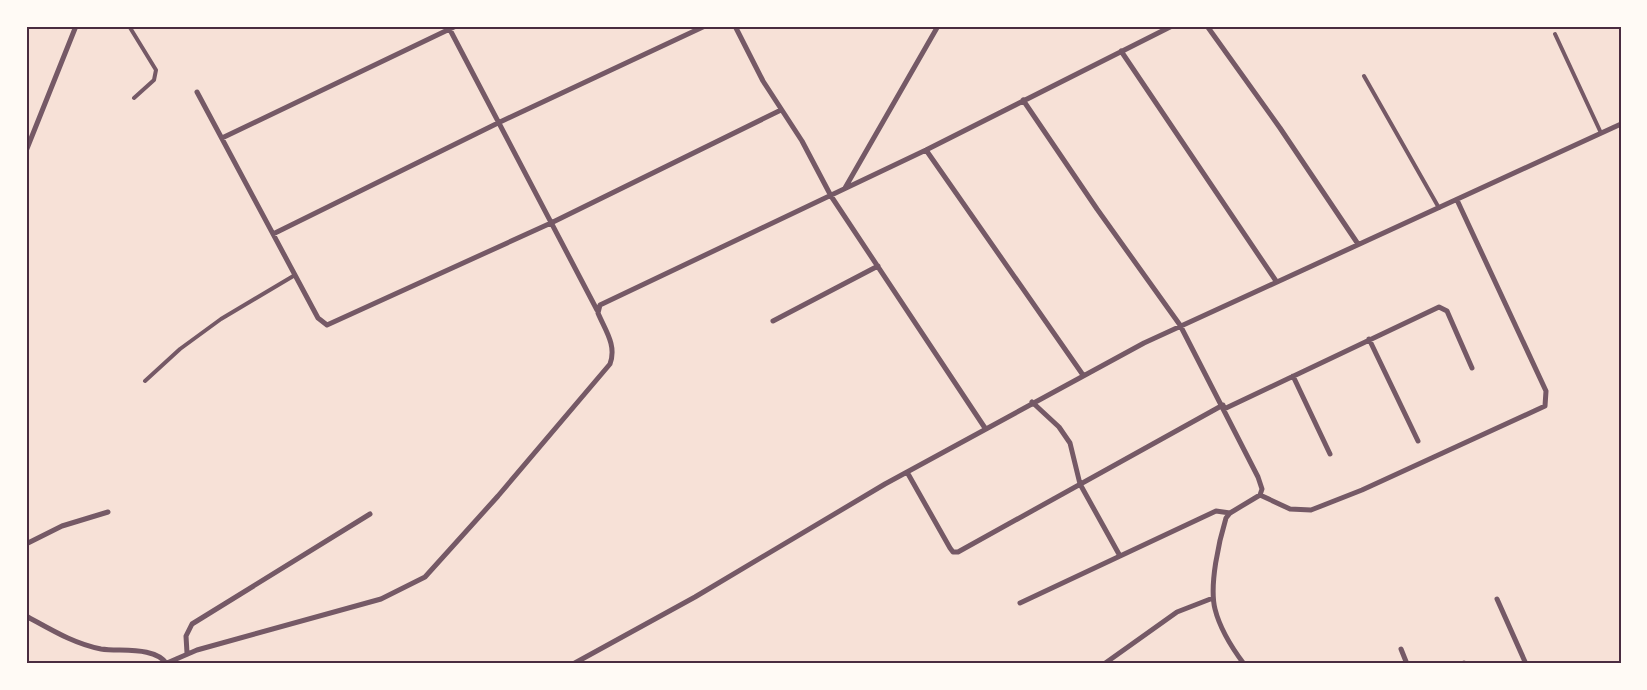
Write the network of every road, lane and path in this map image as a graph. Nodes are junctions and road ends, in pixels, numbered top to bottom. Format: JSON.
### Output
{"nodes":[{"id":1,"x":76,"y":26,"type":"edge"},
{"id":2,"x":129,"y":26,"type":"edge"},
{"id":3,"x":456,"y":26,"type":"edge"},
{"id":4,"x":705,"y":26,"type":"edge"},
{"id":5,"x":735,"y":26,"type":"edge"},
{"id":6,"x":938,"y":26,"type":"edge"},
{"id":7,"x":1172,"y":26,"type":"edge"},
{"id":8,"x":1207,"y":26,"type":"edge"},
{"id":9,"x":449,"y":28,"type":"edge"},
{"id":10,"x":1555,"y":34,"type":"dead end"},
{"id":11,"x":1121,"y":51,"type":"junction"},
{"id":12,"x":1364,"y":76,"type":"dead end"},
{"id":13,"x":197,"y":92,"type":"dead end"},
{"id":14,"x":134,"y":98,"type":"dead end"},
{"id":15,"x":1023,"y":100,"type":"junction"},
{"id":16,"x":781,"y":110,"type":"junction"},
{"id":17,"x":500,"y":122,"type":"junction"},
{"id":18,"x":1621,"y":124,"type":"edge"},
{"id":19,"x":1601,"y":133,"type":"junction"},
{"id":20,"x":222,"y":138,"type":"junction"},
{"id":21,"x":926,"y":150,"type":"junction"},
{"id":22,"x":26,"y":151,"type":"edge"},
{"id":23,"x":844,"y":189,"type":"junction"},
{"id":24,"x":831,"y":196,"type":"junction"},
{"id":25,"x":1457,"y":200,"type":"junction"},
{"id":26,"x":1439,"y":208,"type":"junction"},
{"id":27,"x":551,"y":223,"type":"junction"},
{"id":28,"x":273,"y":234,"type":"junction"},
{"id":29,"x":1358,"y":244,"type":"junction"},
{"id":30,"x":878,"y":266,"type":"junction"},
{"id":31,"x":294,"y":275,"type":"junction"},
{"id":32,"x":1276,"y":281,"type":"junction"},
{"id":33,"x":597,"y":310,"type":"junction"},
{"id":34,"x":774,"y":321,"type":"dead end"},
{"id":35,"x":1180,"y":325,"type":"junction"},
{"id":36,"x":1369,"y":339,"type":"junction"},
{"id":37,"x":1472,"y":368,"type":"dead end"},
{"id":38,"x":1083,"y":375,"type":"junction"},
{"id":39,"x":1293,"y":376,"type":"junction"},
{"id":40,"x":146,"y":381,"type":"dead end"},
{"id":41,"x":1032,"y":402,"type":"junction"},
{"id":42,"x":1224,"y":407,"type":"junction"},
{"id":43,"x":985,"y":428,"type":"junction"},
{"id":44,"x":1418,"y":441,"type":"dead end"},
{"id":45,"x":1330,"y":454,"type":"dead end"},
{"id":46,"x":907,"y":472,"type":"junction"},
{"id":47,"x":1080,"y":484,"type":"junction"},
{"id":48,"x":1260,"y":495,"type":"junction"},
{"id":49,"x":108,"y":512,"type":"dead end"},
{"id":50,"x":1230,"y":513,"type":"junction"},
{"id":51,"x":370,"y":514,"type":"dead end"},
{"id":52,"x":26,"y":544,"type":"edge"},
{"id":53,"x":1118,"y":552,"type":"junction"},
{"id":54,"x":1213,"y":598,"type":"junction"},
{"id":55,"x":1498,"y":599,"type":"dead end"},
{"id":56,"x":1020,"y":603,"type":"dead end"},
{"id":57,"x":26,"y":616,"type":"edge"},
{"id":58,"x":1401,"y":649,"type":"dead end"},
{"id":59,"x":187,"y":653,"type":"junction"},
{"id":60,"x":167,"y":663,"type":"edge"},
{"id":61,"x":573,"y":664,"type":"edge"},
{"id":62,"x":1104,"y":664,"type":"edge"},
{"id":63,"x":1244,"y":664,"type":"edge"},
{"id":64,"x":1407,"y":664,"type":"edge"},
{"id":65,"x":1526,"y":664,"type":"edge"}],
"edges":[{"from":1,"to":22,"type":"street"},
{"from":2,"to":14,"type":"lane"},
{"from":3,"to":9,"type":"street"},
{"from":4,"to":17,"type":"street"},
{"from":5,"to":16,"type":"street"},
{"from":6,"to":23,"type":"street"},
{"from":7,"to":11,"type":"street"},
{"from":8,"to":29,"type":"street"},
{"from":9,"to":17,"type":"street"},
{"from":9,"to":20,"type":"street"},
{"from":10,"to":19,"type":"lane"},
{"from":11,"to":15,"type":"street"},
{"from":11,"to":32,"type":"street"},
{"from":12,"to":26,"type":"lane"},
{"from":13,"to":20,"type":"street"},
{"from":15,"to":21,"type":"street"},
{"from":15,"to":35,"type":"street"},
{"from":16,"to":24,"type":"street"},
{"from":16,"to":27,"type":"street"},
{"from":17,"to":27,"type":"street"},
{"from":17,"to":28,"type":"street"},
{"from":18,"to":19,"type":"street"},
{"from":19,"to":25,"type":"street"},
{"from":20,"to":28,"type":"street"},
{"from":21,"to":23,"type":"street"},
{"from":21,"to":38,"type":"street"},
{"from":23,"to":24,"type":"street"},
{"from":24,"to":30,"type":"street"},
{"from":24,"to":33,"type":"street"},
{"from":25,"to":26,"type":"street"},
{"from":25,"to":48,"type":"street"},
{"from":26,"to":29,"type":"street"},
{"from":27,"to":31,"type":"street"},
{"from":27,"to":33,"type":"street"},
{"from":28,"to":31,"type":"street"},
{"from":29,"to":32,"type":"street"},
{"from":30,"to":34,"type":"street"},
{"from":30,"to":43,"type":"street"},
{"from":31,"to":40,"type":"lane"},
{"from":32,"to":35,"type":"street"},
{"from":33,"to":59,"type":"street"},
{"from":35,"to":38,"type":"street"},
{"from":35,"to":42,"type":"street"},
{"from":36,"to":37,"type":"street"},
{"from":36,"to":39,"type":"street"},
{"from":36,"to":44,"type":"street"},
{"from":38,"to":41,"type":"street"},
{"from":39,"to":42,"type":"street"},
{"from":39,"to":45,"type":"street"},
{"from":41,"to":43,"type":"street"},
{"from":41,"to":47,"type":"street"},
{"from":42,"to":47,"type":"street"},
{"from":42,"to":48,"type":"street"},
{"from":43,"to":46,"type":"street"},
{"from":46,"to":47,"type":"street"},
{"from":46,"to":61,"type":"street"},
{"from":47,"to":53,"type":"street"},
{"from":48,"to":50,"type":"street"},
{"from":49,"to":52,"type":"street"},
{"from":50,"to":53,"type":"street"},
{"from":50,"to":54,"type":"street"},
{"from":51,"to":59,"type":"street"},
{"from":53,"to":56,"type":"street"},
{"from":54,"to":62,"type":"street"},
{"from":54,"to":63,"type":"street"},
{"from":55,"to":65,"type":"street"},
{"from":57,"to":60,"type":"street"},
{"from":58,"to":64,"type":"street"},
{"from":59,"to":60,"type":"street"}]}
